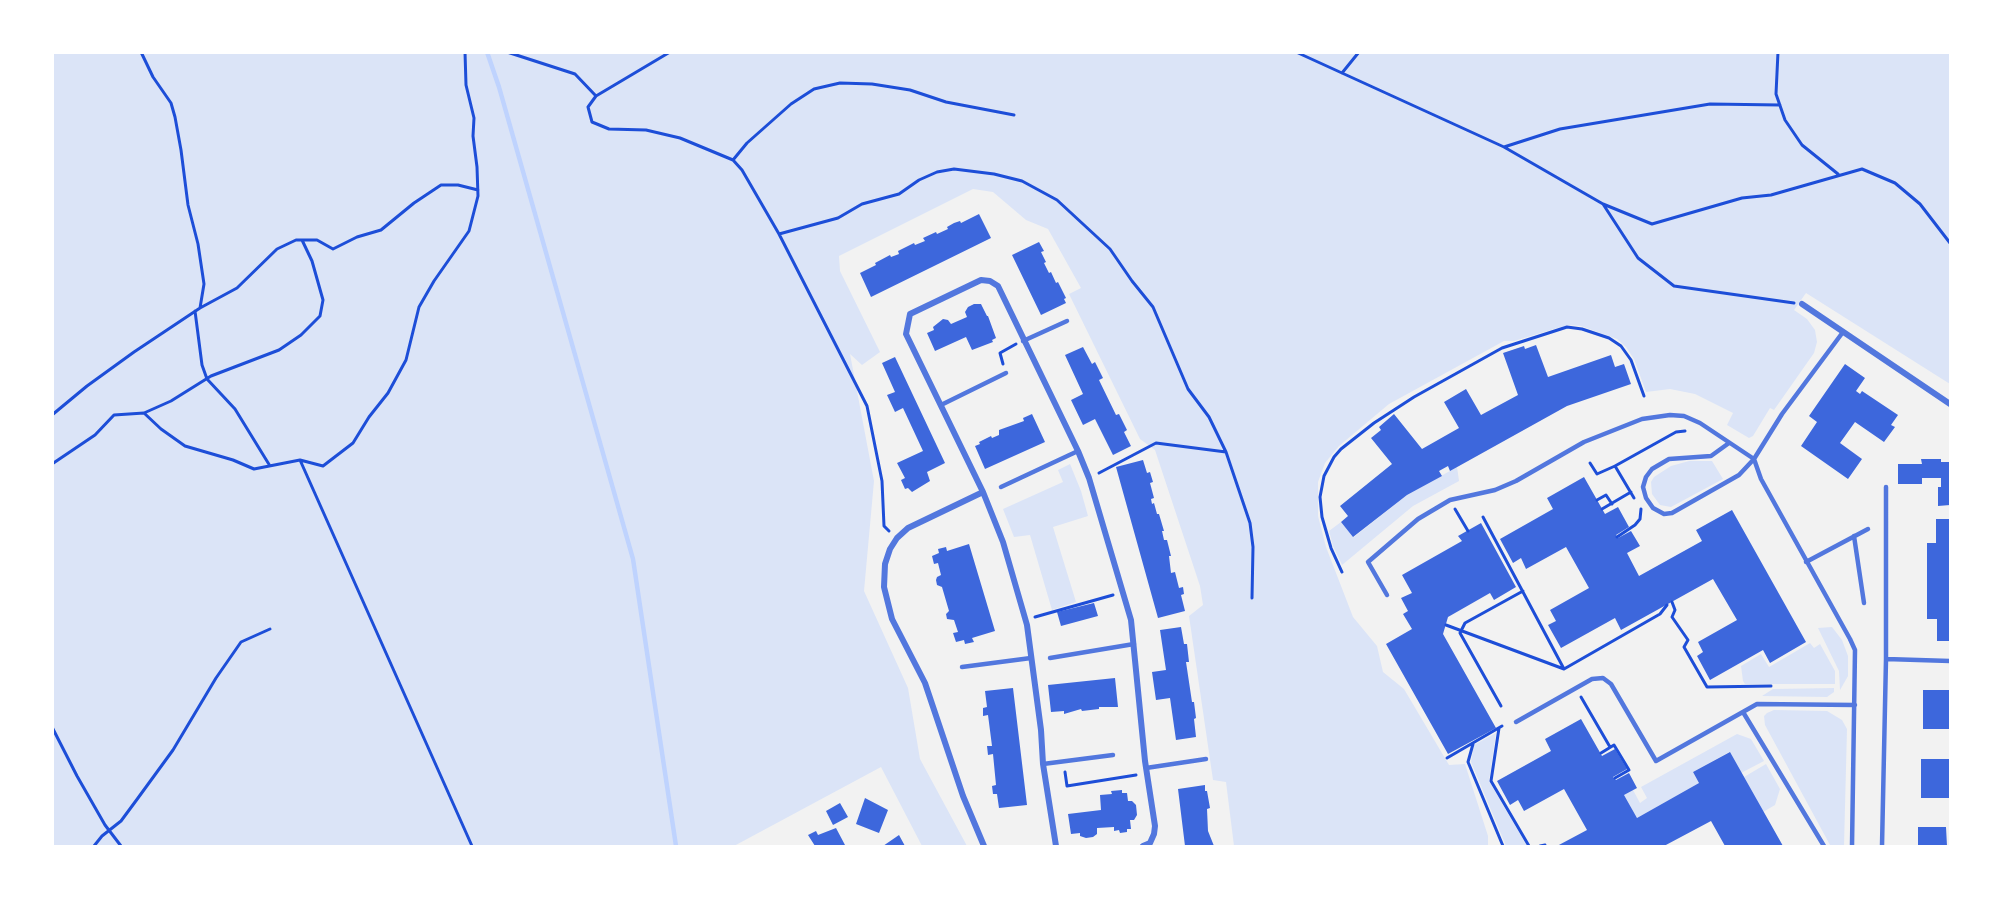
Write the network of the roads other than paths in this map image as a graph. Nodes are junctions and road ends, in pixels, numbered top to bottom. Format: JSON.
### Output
{"nodes":[{"id":1,"x":1802,"y":304,"type":"road end"},
{"id":2,"x":1067,"y":321,"type":"dead end"},
{"id":3,"x":1843,"y":332,"type":"junction"},
{"id":4,"x":1023,"y":341,"type":"junction"},
{"id":5,"x":1006,"y":374,"type":"road end"},
{"id":6,"x":1950,"y":404,"type":"edge"},
{"id":7,"x":941,"y":405,"type":"junction"},
{"id":8,"x":1729,"y":443,"type":"junction"},
{"id":9,"x":1078,"y":451,"type":"junction"},
{"id":10,"x":1754,"y":459,"type":"junction"},
{"id":11,"x":1001,"y":487,"type":"dead end"},
{"id":12,"x":1886,"y":487,"type":"dead end"},
{"id":13,"x":983,"y":492,"type":"junction"},
{"id":14,"x":1868,"y":529,"type":"dead end"},
{"id":15,"x":1854,"y":536,"type":"junction"},
{"id":16,"x":1806,"y":562,"type":"junction"},
{"id":17,"x":1387,"y":595,"type":"dead end"},
{"id":18,"x":1864,"y":603,"type":"dead end"},
{"id":19,"x":1134,"y":644,"type":"junction"},
{"id":20,"x":1031,"y":658,"type":"junction"},
{"id":21,"x":1050,"y":658,"type":"dead end"},
{"id":22,"x":1886,"y":659,"type":"junction"},
{"id":23,"x":1950,"y":661,"type":"edge"},
{"id":24,"x":962,"y":667,"type":"dead end"},
{"id":25,"x":1855,"y":705,"type":"junction"},
{"id":26,"x":1743,"y":711,"type":"junction"},
{"id":27,"x":1516,"y":722,"type":"dead end"},
{"id":28,"x":1113,"y":755,"type":"dead end"},
{"id":29,"x":1206,"y":759,"type":"dead end"},
{"id":30,"x":1043,"y":764,"type":"junction"},
{"id":31,"x":1147,"y":770,"type":"junction"},
{"id":32,"x":984,"y":846,"type":"edge"},
{"id":33,"x":1056,"y":846,"type":"edge"},
{"id":34,"x":1143,"y":846,"type":"edge"},
{"id":35,"x":1824,"y":846,"type":"edge"},
{"id":36,"x":1852,"y":846,"type":"edge"},
{"id":37,"x":1882,"y":846,"type":"edge"}],
"edges":[{"from":1,"to":3,"type":"street"},
{"from":2,"to":4,"type":"lane"},
{"from":3,"to":6,"type":"street"},
{"from":3,"to":10,"type":"lane"},
{"from":4,"to":7,"type":"street"},
{"from":4,"to":9,"type":"street"},
{"from":5,"to":7,"type":"lane"},
{"from":7,"to":13,"type":"street"},
{"from":8,"to":10,"type":"lane"},
{"from":8,"to":10,"type":"lane"},
{"from":8,"to":17,"type":"lane"},
{"from":9,"to":11,"type":"lane"},
{"from":9,"to":19,"type":"street"},
{"from":10,"to":16,"type":"lane"},
{"from":12,"to":22,"type":"lane"},
{"from":13,"to":20,"type":"street"},
{"from":13,"to":32,"type":"street"},
{"from":14,"to":15,"type":"lane"},
{"from":15,"to":16,"type":"lane"},
{"from":15,"to":18,"type":"lane"},
{"from":16,"to":25,"type":"lane"},
{"from":19,"to":21,"type":"lane"},
{"from":19,"to":31,"type":"street"},
{"from":20,"to":24,"type":"lane"},
{"from":20,"to":30,"type":"street"},
{"from":22,"to":23,"type":"lane"},
{"from":22,"to":37,"type":"lane"},
{"from":25,"to":26,"type":"lane"},
{"from":25,"to":36,"type":"lane"},
{"from":26,"to":27,"type":"lane"},
{"from":26,"to":35,"type":"lane"},
{"from":28,"to":30,"type":"lane"},
{"from":29,"to":31,"type":"lane"},
{"from":30,"to":33,"type":"street"},
{"from":31,"to":34,"type":"street"}]}
